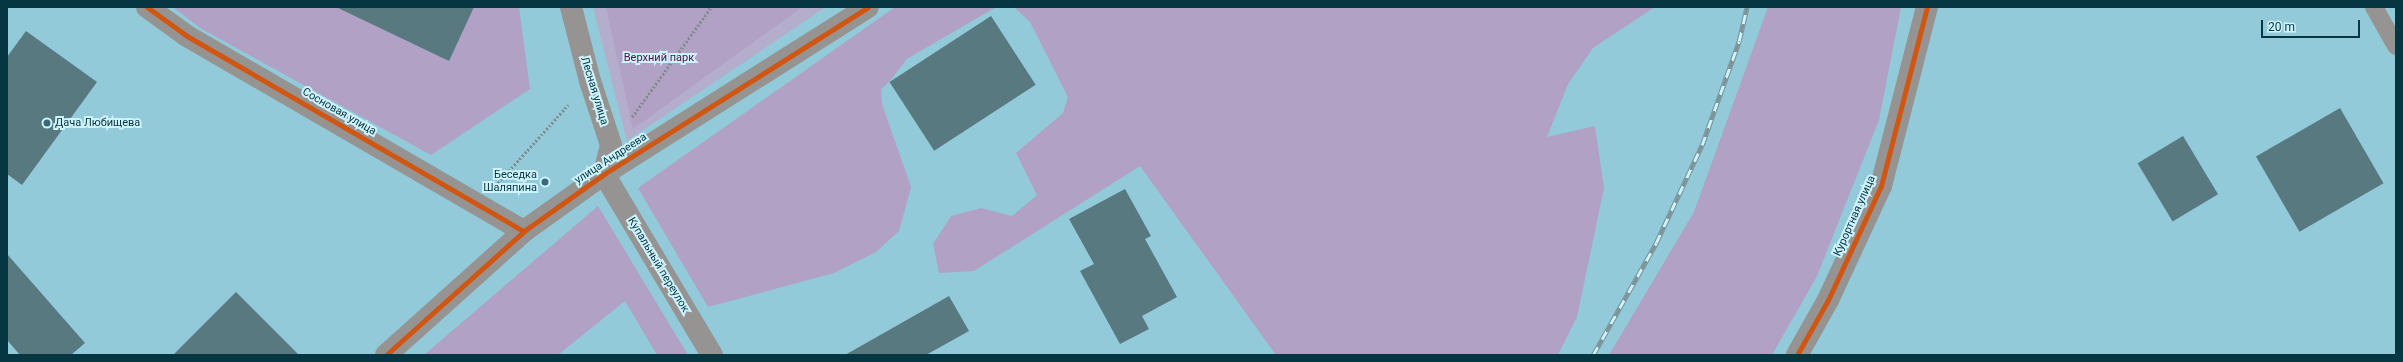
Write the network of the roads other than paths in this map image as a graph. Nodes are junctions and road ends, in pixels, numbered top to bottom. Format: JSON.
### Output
{"nodes":[{"id":1,"x":147,"y":7,"type":"edge"},
{"id":2,"x":571,"y":7,"type":"edge"},
{"id":3,"x":868,"y":7,"type":"edge"},
{"id":4,"x":1927,"y":7,"type":"edge"},
{"id":5,"x":2374,"y":7,"type":"edge"},
{"id":6,"x":2396,"y":46,"type":"edge"},
{"id":7,"x":604,"y":174,"type":"junction"},
{"id":8,"x":524,"y":231,"type":"junction"},
{"id":9,"x":386,"y":355,"type":"edge"},
{"id":10,"x":712,"y":355,"type":"edge"},
{"id":11,"x":1797,"y":355,"type":"edge"}],
"edges":[{"from":1,"to":8,"type":"street","name":"Сосновая улица"},
{"from":2,"to":7,"type":"street","name":"Лесная улица"},
{"from":3,"to":7,"type":"street","name":"улица Андреева"},
{"from":4,"to":11,"type":"street","name":"Курортная улица"},
{"from":5,"to":6,"type":"lane"},
{"from":7,"to":8,"type":"street","name":"улица Андреева"},
{"from":7,"to":10,"type":"street","name":"Купальный переулок"},
{"from":8,"to":9,"type":"street","name":"улица Андреева"}]}
